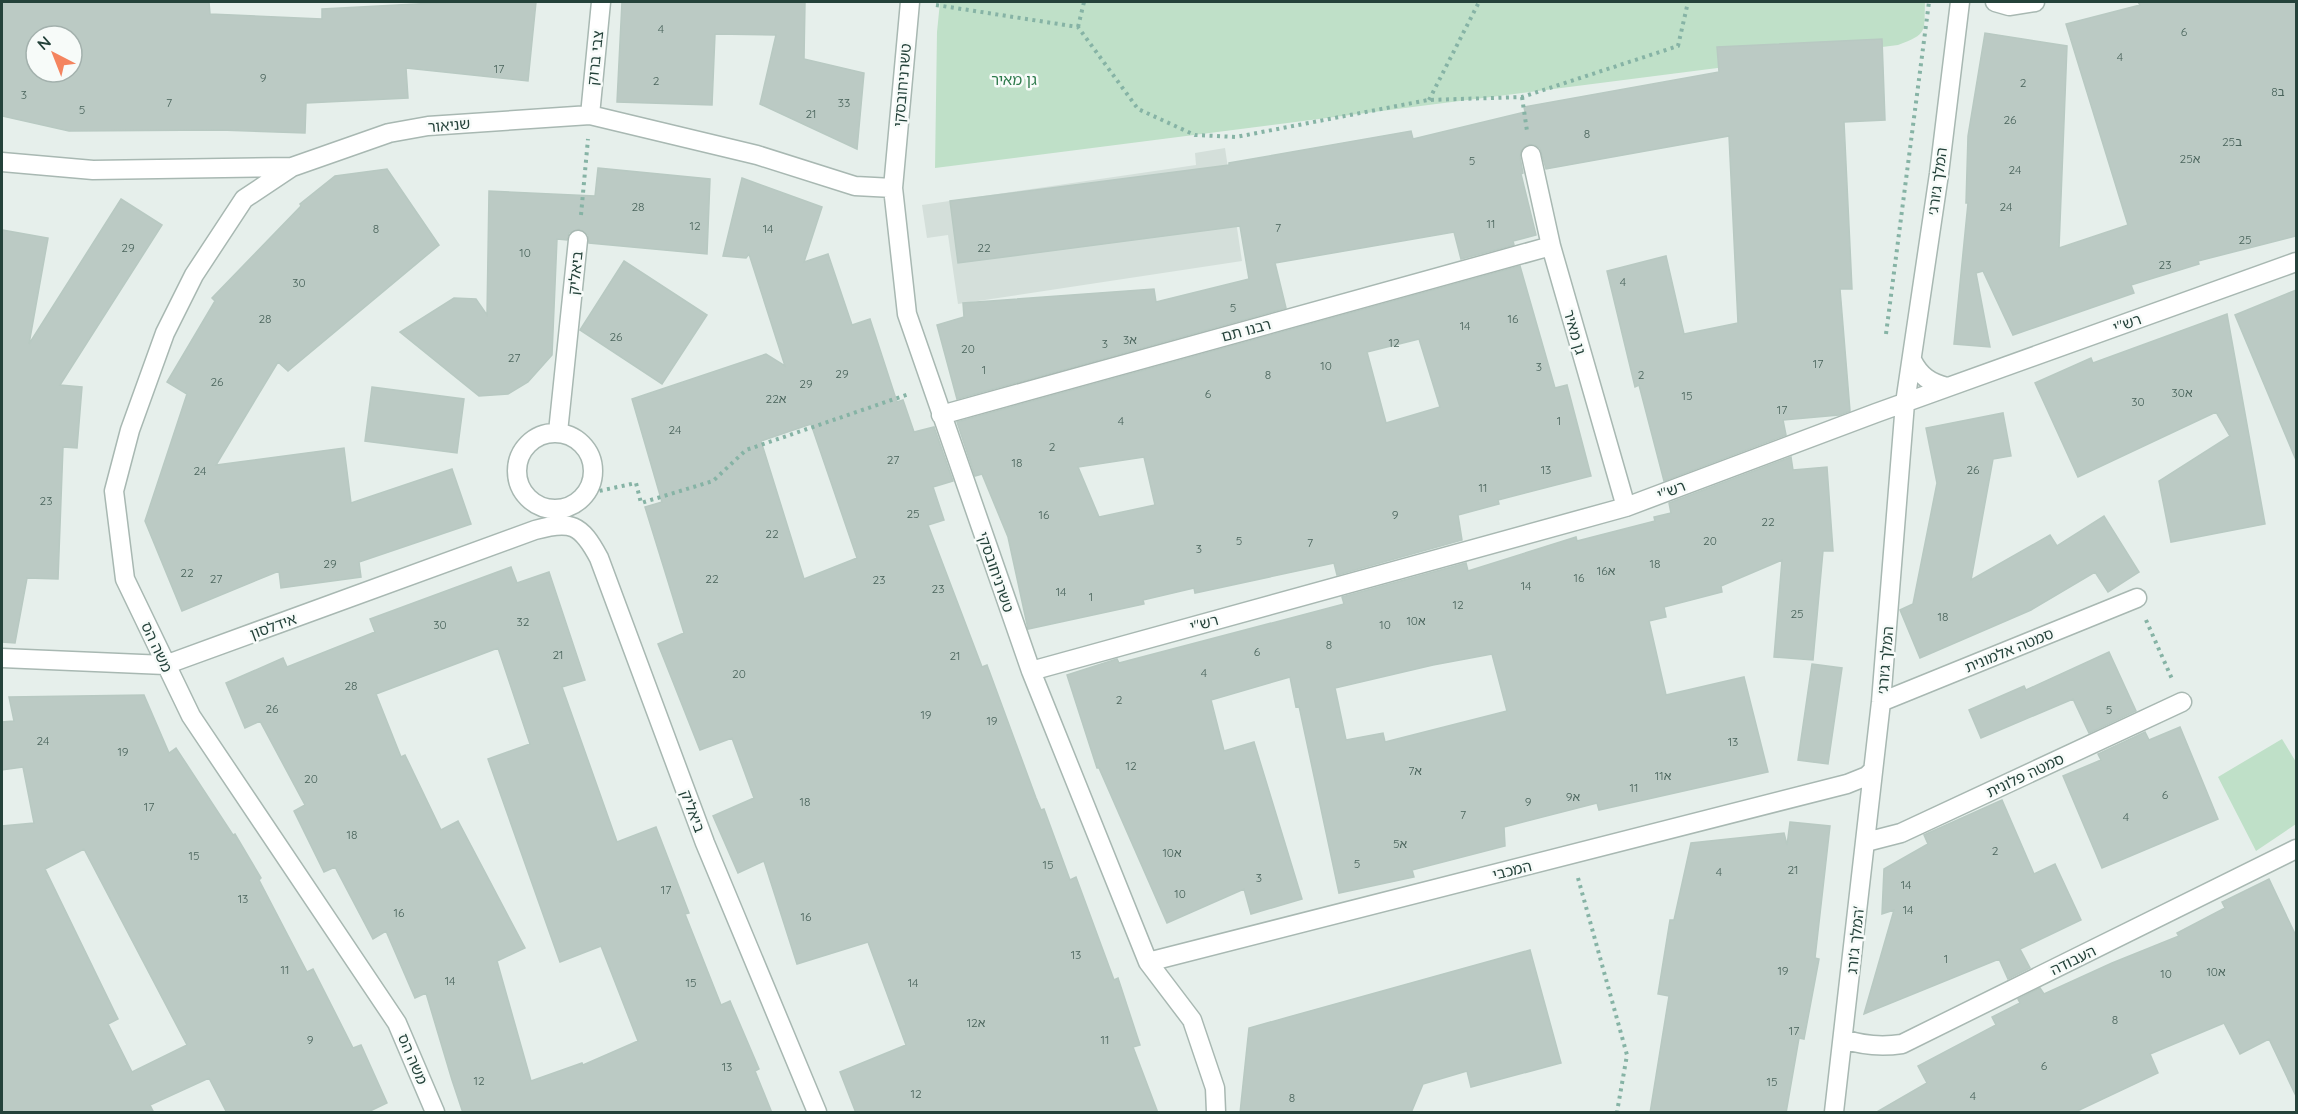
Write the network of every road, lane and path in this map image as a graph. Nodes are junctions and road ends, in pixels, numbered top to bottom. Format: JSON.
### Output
{"nodes":[{"id":1,"x":601,"y":2,"type":"edge"},
{"id":2,"x":918,"y":2,"type":"edge"},
{"id":3,"x":1084,"y":2,"type":"edge"},
{"id":4,"x":1479,"y":2,"type":"edge"},
{"id":5,"x":1688,"y":2,"type":"edge"},
{"id":6,"x":1929,"y":2,"type":"edge"},
{"id":7,"x":1960,"y":2,"type":"edge"},
{"id":8,"x":1995,"y":2,"type":"edge"},
{"id":9,"x":2035,"y":2,"type":"edge"},
{"id":10,"x":1078,"y":27,"type":"junction"},
{"id":11,"x":1522,"y":97,"type":"junction"},
{"id":12,"x":1428,"y":100,"type":"junction"},
{"id":13,"x":590,"y":115,"type":"junction"},
{"id":14,"x":1531,"y":155,"type":"joint"},
{"id":15,"x":2,"y":162,"type":"edge"},
{"id":16,"x":292,"y":167,"type":"junction"},
{"id":17,"x":893,"y":188,"type":"junction"},
{"id":18,"x":578,"y":240,"type":"joint"},
{"id":19,"x":1551,"y":246,"type":"junction"},
{"id":20,"x":2296,"y":262,"type":"edge"},
{"id":21,"x":1885,"y":339,"type":"dead end"},
{"id":22,"x":1912,"y":360,"type":"junction"},
{"id":23,"x":932,"y":386,"type":"junction"},
{"id":24,"x":1947,"y":387,"type":"junction"},
{"id":25,"x":1905,"y":403,"type":"junction"},
{"id":26,"x":941,"y":415,"type":"junction"},
{"id":27,"x":558,"y":432,"type":"junction"},
{"id":28,"x":585,"y":494,"type":"junction"},
{"id":29,"x":1626,"y":507,"type":"junction"},
{"id":30,"x":559,"y":516,"type":"junction"},
{"id":31,"x":2137,"y":598,"type":"joint"},
{"id":32,"x":2,"y":658,"type":"edge"},
{"id":33,"x":165,"y":665,"type":"junction"},
{"id":34,"x":1031,"y":671,"type":"junction"},
{"id":35,"x":1881,"y":702,"type":"junction"},
{"id":36,"x":2182,"y":702,"type":"joint"},
{"id":37,"x":1873,"y":770,"type":"junction"},
{"id":38,"x":1866,"y":842,"type":"junction"},
{"id":39,"x":2296,"y":849,"type":"edge"},
{"id":40,"x":1571,"y":855,"type":"junction"},
{"id":41,"x":1148,"y":962,"type":"junction"},
{"id":42,"x":1844,"y":1039,"type":"junction"},
{"id":43,"x":435,"y":1113,"type":"edge"},
{"id":44,"x":817,"y":1113,"type":"edge"},
{"id":45,"x":1216,"y":1113,"type":"edge"},
{"id":46,"x":1617,"y":1113,"type":"edge"},
{"id":47,"x":1834,"y":1113,"type":"edge"}],
"edges":[{"from":1,"to":13,"type":"street","name":"צבי ברוק"},
{"from":2,"to":10,"type":"path"},
{"from":2,"to":17,"type":"street","name":"טשרניחובסקי"},
{"from":3,"to":10,"type":"path"},
{"from":4,"to":12,"type":"path"},
{"from":5,"to":11,"type":"path"},
{"from":6,"to":21,"type":"path"},
{"from":7,"to":22,"type":"street","name":"המלך ג׳ורג׳"},
{"from":8,"to":9,"type":"street"},
{"from":10,"to":12,"type":"path"},
{"from":11,"to":12,"type":"path"},
{"from":11,"to":14,"type":"path"},
{"from":13,"to":16,"type":"street","name":"שניאור"},
{"from":13,"to":17,"type":"street","name":"שניאור"},
{"from":13,"to":18,"type":"path","name":"ביאליק"},
{"from":14,"to":19,"type":"street","name":"גן מאיר"},
{"from":15,"to":16,"type":"street","name":"שניאור"},
{"from":16,"to":33,"type":"street","name":"משה הס"},
{"from":17,"to":23,"type":"street","name":"טשרניחובסקי"},
{"from":18,"to":27,"type":"street","name":"ביאליק"},
{"from":19,"to":26,"type":"street","name":"רבנו תם"},
{"from":19,"to":29,"type":"street","name":"גן מאיר"},
{"from":20,"to":24,"type":"street","name":"רש\"י"},
{"from":22,"to":24,"type":"street"},
{"from":22,"to":25,"type":"street"},
{"from":23,"to":26,"type":"street","name":"טשרניחובסקי"},
{"from":23,"to":28,"type":"path"},
{"from":24,"to":25,"type":"street","name":"רש\"י"},
{"from":25,"to":29,"type":"street","name":"רש\"י"},
{"from":25,"to":35,"type":"street","name":"המלך ג׳ורג׳"},
{"from":26,"to":34,"type":"street","name":"טשרניחובסקי"},
{"from":27,"to":28,"type":"street"},
{"from":27,"to":30,"type":"street","name":"ביאליק"},
{"from":28,"to":30,"type":"street"},
{"from":29,"to":34,"type":"street","name":"רש\"י"},
{"from":30,"to":33,"type":"street","name":"אידלסון"},
{"from":30,"to":44,"type":"street","name":"ביאליק"},
{"from":31,"to":35,"type":"street","name":"סמטה אלמונית"},
{"from":31,"to":36,"type":"path"},
{"from":32,"to":33,"type":"street","name":"אידלסון"},
{"from":33,"to":43,"type":"street","name":"משה הס"},
{"from":34,"to":41,"type":"street","name":"טשרניחובסקי"},
{"from":35,"to":37,"type":"street"},
{"from":36,"to":38,"type":"street","name":"סמטה פלונית"},
{"from":37,"to":38,"type":"street"},
{"from":37,"to":40,"type":"street","name":"המכבי"},
{"from":38,"to":42,"type":"street","name":"המלך ג'ורג'"},
{"from":39,"to":42,"type":"street","name":"העבודה"},
{"from":40,"to":41,"type":"street","name":"המכבי"},
{"from":40,"to":46,"type":"path"},
{"from":41,"to":45,"type":"street","name":"טשרניחובסקי"},
{"from":42,"to":47,"type":"street"}]}
